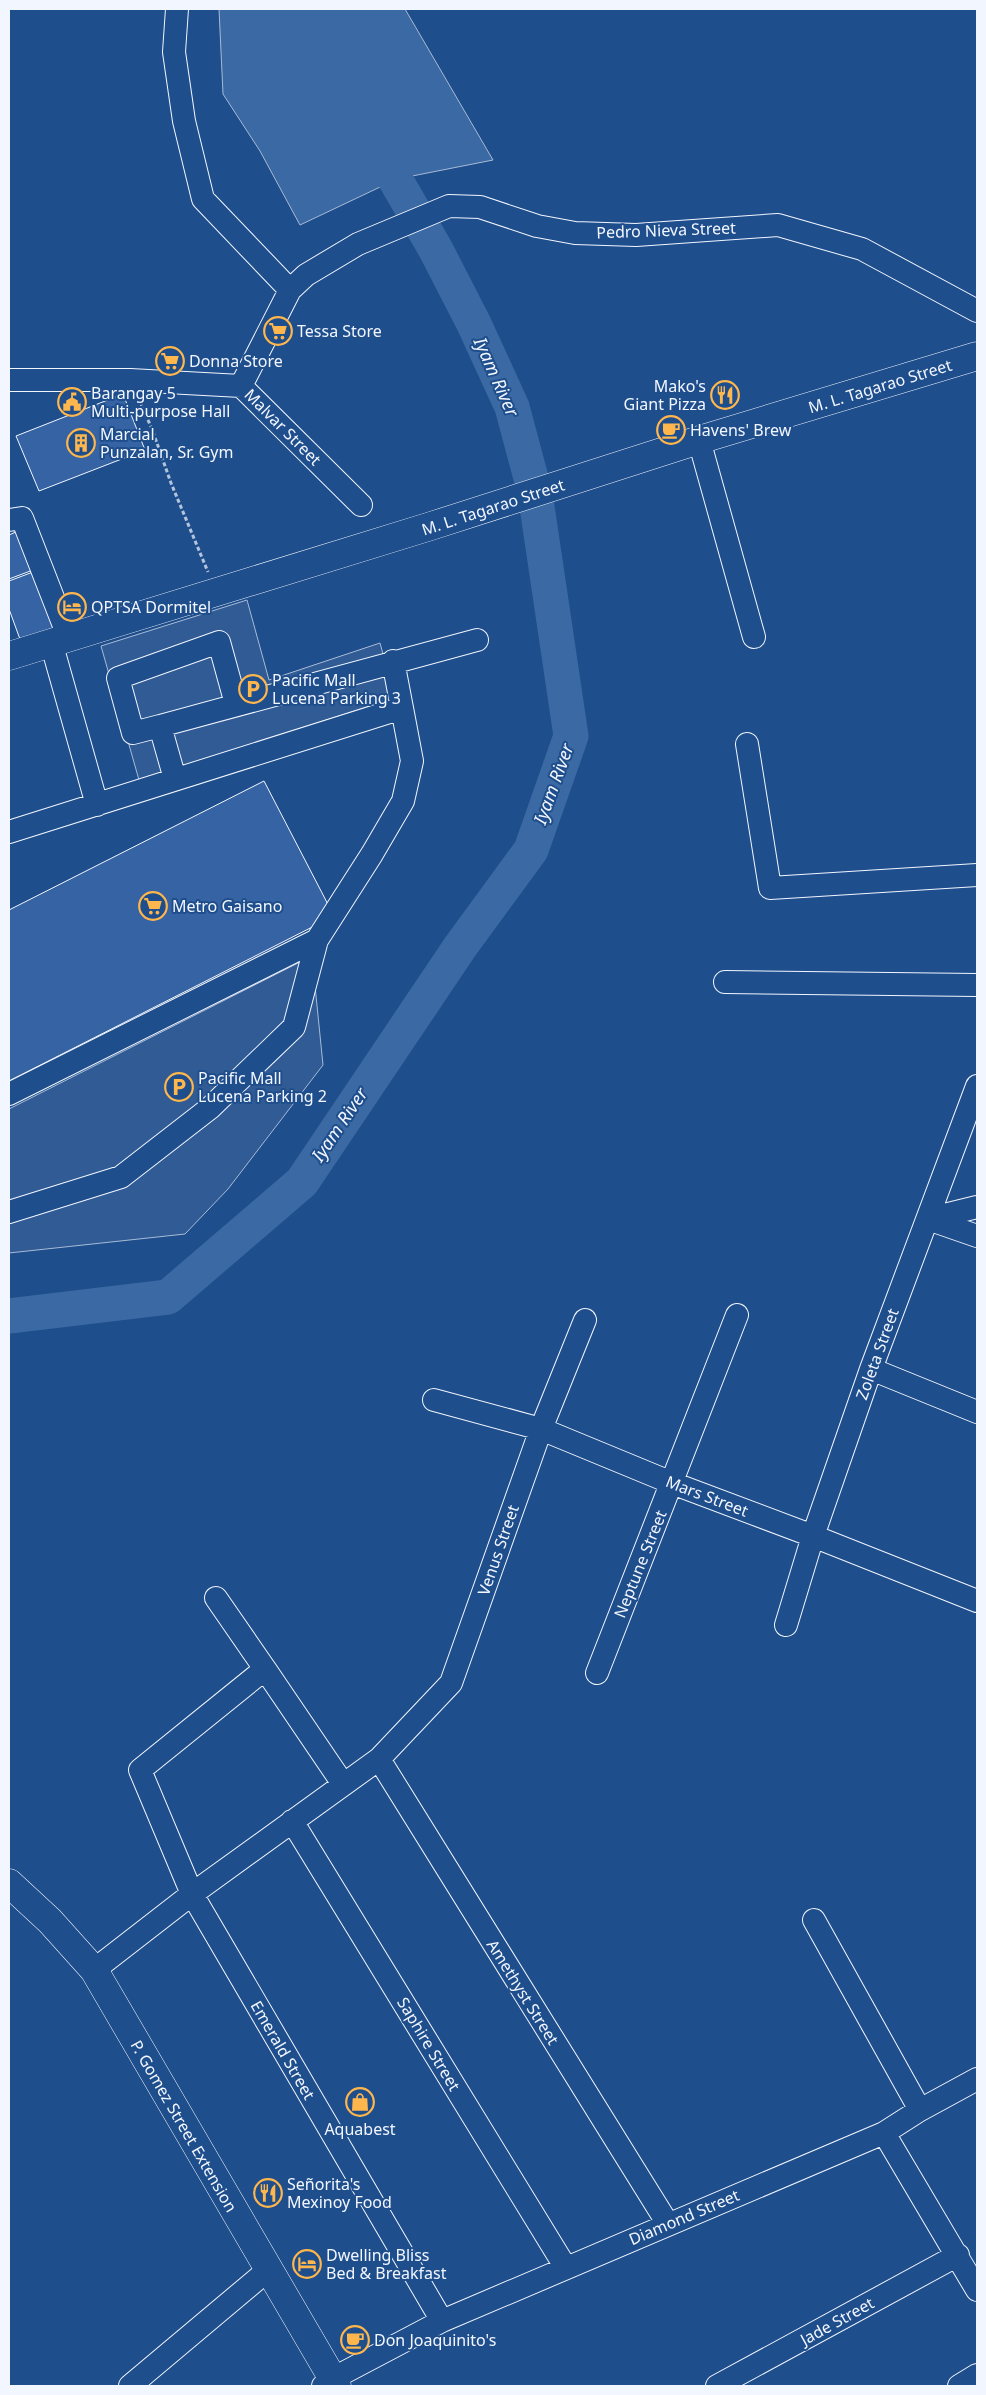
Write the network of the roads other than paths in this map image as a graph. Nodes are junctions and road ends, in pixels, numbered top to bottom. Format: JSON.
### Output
{"nodes":[{"id":1,"x":177,"y":9,"type":"edge"},
{"id":2,"x":290,"y":290,"type":"junction"},
{"id":3,"x":977,"y":311,"type":"edge"},
{"id":4,"x":977,"y":356,"type":"edge"},
{"id":5,"x":9,"y":380,"type":"edge"},
{"id":6,"x":241,"y":386,"type":"junction"},
{"id":7,"x":699,"y":440,"type":"junction"},
{"id":8,"x":361,"y":505,"type":"dead end"},
{"id":9,"x":15,"y":519,"type":"edge"},
{"id":10,"x":754,"y":637,"type":"dead end"},
{"id":11,"x":60,"y":639,"type":"junction"},
{"id":12,"x":477,"y":640,"type":"dead end"},
{"id":13,"x":9,"y":656,"type":"edge"},
{"id":14,"x":393,"y":661,"type":"junction"},
{"id":15,"x":236,"y":704,"type":"junction"},
{"id":16,"x":402,"y":708,"type":"junction"},
{"id":17,"x":160,"y":726,"type":"junction"},
{"id":18,"x":747,"y":744,"type":"dead end"},
{"id":19,"x":175,"y":779,"type":"junction"},
{"id":20,"x":97,"y":805,"type":"junction"},
{"id":21,"x":9,"y":832,"type":"edge"},
{"id":22,"x":977,"y":875,"type":"edge"},
{"id":23,"x":317,"y":940,"type":"junction"},
{"id":24,"x":725,"y":982,"type":"dead end"},
{"id":25,"x":977,"y":985,"type":"edge"},
{"id":26,"x":977,"y":1086,"type":"edge"},
{"id":27,"x":9,"y":1094,"type":"edge"},
{"id":28,"x":977,"y":1207,"type":"edge"},
{"id":29,"x":9,"y":1212,"type":"edge"},
{"id":30,"x":928,"y":1220,"type":"junction"},
{"id":31,"x":977,"y":1236,"type":"edge"},
{"id":32,"x":737,"y":1315,"type":"dead end"},
{"id":33,"x":585,"y":1320,"type":"dead end"},
{"id":34,"x":870,"y":1369,"type":"junction"},
{"id":35,"x":434,"y":1400,"type":"dead end"},
{"id":36,"x":977,"y":1412,"type":"edge"},
{"id":37,"x":541,"y":1429,"type":"junction"},
{"id":38,"x":672,"y":1483,"type":"junction"},
{"id":39,"x":813,"y":1536,"type":"junction"},
{"id":40,"x":216,"y":1598,"type":"dead end"},
{"id":41,"x":977,"y":1601,"type":"edge"},
{"id":42,"x":786,"y":1625,"type":"dead end"},
{"id":43,"x":265,"y":1669,"type":"junction"},
{"id":44,"x":597,"y":1673,"type":"dead end"},
{"id":45,"x":379,"y":1760,"type":"junction"},
{"id":46,"x":343,"y":1784,"type":"junction"},
{"id":47,"x":292,"y":1821,"type":"junction"},
{"id":48,"x":9,"y":1883,"type":"edge"},
{"id":49,"x":192,"y":1894,"type":"junction"},
{"id":50,"x":814,"y":1920,"type":"dead end"},
{"id":51,"x":94,"y":1970,"type":"junction"},
{"id":52,"x":977,"y":2079,"type":"edge"},
{"id":53,"x":920,"y":2110,"type":"junction"},
{"id":54,"x":884,"y":2133,"type":"junction"},
{"id":55,"x":668,"y":2224,"type":"junction"},
{"id":56,"x":958,"y":2255,"type":"junction"},
{"id":57,"x":566,"y":2268,"type":"junction"},
{"id":58,"x":268,"y":2270,"type":"junction"},
{"id":59,"x":977,"y":2290,"type":"edge"},
{"id":60,"x":442,"y":2322,"type":"junction"},
{"id":61,"x":977,"y":2376,"type":"edge"},
{"id":62,"x":331,"y":2384,"type":"edge"},
{"id":63,"x":130,"y":2386,"type":"edge"},
{"id":64,"x":717,"y":2386,"type":"edge"},
{"id":65,"x":959,"y":2386,"type":"edge"}],
"edges":[{"from":1,"to":2,"type":"street"},
{"from":2,"to":3,"type":"street","name":"Pedro Nieva Street"},
{"from":2,"to":6,"type":"street","name":"Pedro Nieva Street"},
{"from":4,"to":7,"type":"main road","name":"M. L. Tagarao Street"},
{"from":5,"to":6,"type":"street","name":"Malvar Street"},
{"from":6,"to":8,"type":"street","name":"Malvar Street"},
{"from":7,"to":10,"type":"street"},
{"from":7,"to":11,"type":"main road","name":"M. L. Tagarao Street"},
{"from":9,"to":11,"type":"street"},
{"from":11,"to":13,"type":"main road","name":"M. L. Tagarao Street"},
{"from":11,"to":20,"type":"street"},
{"from":12,"to":14,"type":"street"},
{"from":14,"to":15,"type":"street"},
{"from":14,"to":16,"type":"street"},
{"from":15,"to":17,"type":"street"},
{"from":15,"to":17,"type":"street"},
{"from":16,"to":19,"type":"street"},
{"from":16,"to":23,"type":"street"},
{"from":17,"to":19,"type":"street"},
{"from":18,"to":22,"type":"street"},
{"from":19,"to":20,"type":"street"},
{"from":20,"to":21,"type":"street"},
{"from":23,"to":27,"type":"street"},
{"from":23,"to":29,"type":"street"},
{"from":24,"to":25,"type":"street"},
{"from":26,"to":30,"type":"street","name":"Zoleta Street"},
{"from":28,"to":30,"type":"street"},
{"from":30,"to":31,"type":"street"},
{"from":30,"to":34,"type":"street","name":"Zoleta Street"},
{"from":32,"to":38,"type":"street","name":"Neptune Street"},
{"from":33,"to":37,"type":"street","name":"Venus Street"},
{"from":34,"to":36,"type":"street"},
{"from":34,"to":39,"type":"street","name":"Zoleta Street"},
{"from":35,"to":37,"type":"street","name":"Mars Street"},
{"from":37,"to":38,"type":"street","name":"Mars Street"},
{"from":37,"to":45,"type":"street","name":"Venus Street"},
{"from":38,"to":39,"type":"street","name":"Mars Street"},
{"from":38,"to":44,"type":"street","name":"Neptune Street"},
{"from":39,"to":41,"type":"street","name":"Mars Street"},
{"from":39,"to":42,"type":"street","name":"Zoleta Street"},
{"from":40,"to":43,"type":"street"},
{"from":43,"to":46,"type":"street"},
{"from":43,"to":49,"type":"street","name":"Emerald Street"},
{"from":45,"to":46,"type":"street","name":"Venus Street"},
{"from":45,"to":55,"type":"street","name":"Amethyst Street"},
{"from":46,"to":47,"type":"street","name":"Venus Street"},
{"from":47,"to":49,"type":"street","name":"Venus Street"},
{"from":47,"to":57,"type":"street","name":"Saphire Street"},
{"from":48,"to":51,"type":"main road","name":"P. Gomez Street Extension"},
{"from":49,"to":51,"type":"street","name":"Venus Street"},
{"from":49,"to":60,"type":"street","name":"Emerald Street"},
{"from":50,"to":53,"type":"street"},
{"from":51,"to":58,"type":"main road","name":"P. Gomez Street Extension"},
{"from":52,"to":53,"type":"street","name":"Diamond Street"},
{"from":53,"to":54,"type":"street","name":"Diamond Street"},
{"from":54,"to":55,"type":"street","name":"Diamond Street"},
{"from":54,"to":56,"type":"street"},
{"from":55,"to":57,"type":"street","name":"Diamond Street"},
{"from":56,"to":59,"type":"street"},
{"from":56,"to":64,"type":"street","name":"Jade Street"},
{"from":57,"to":60,"type":"street","name":"Diamond Street"},
{"from":58,"to":62,"type":"main road","name":"P. Gomez Street Extension"},
{"from":58,"to":63,"type":"street"},
{"from":60,"to":62,"type":"street","name":"Diamond Street"},
{"from":61,"to":65,"type":"street"}]}
